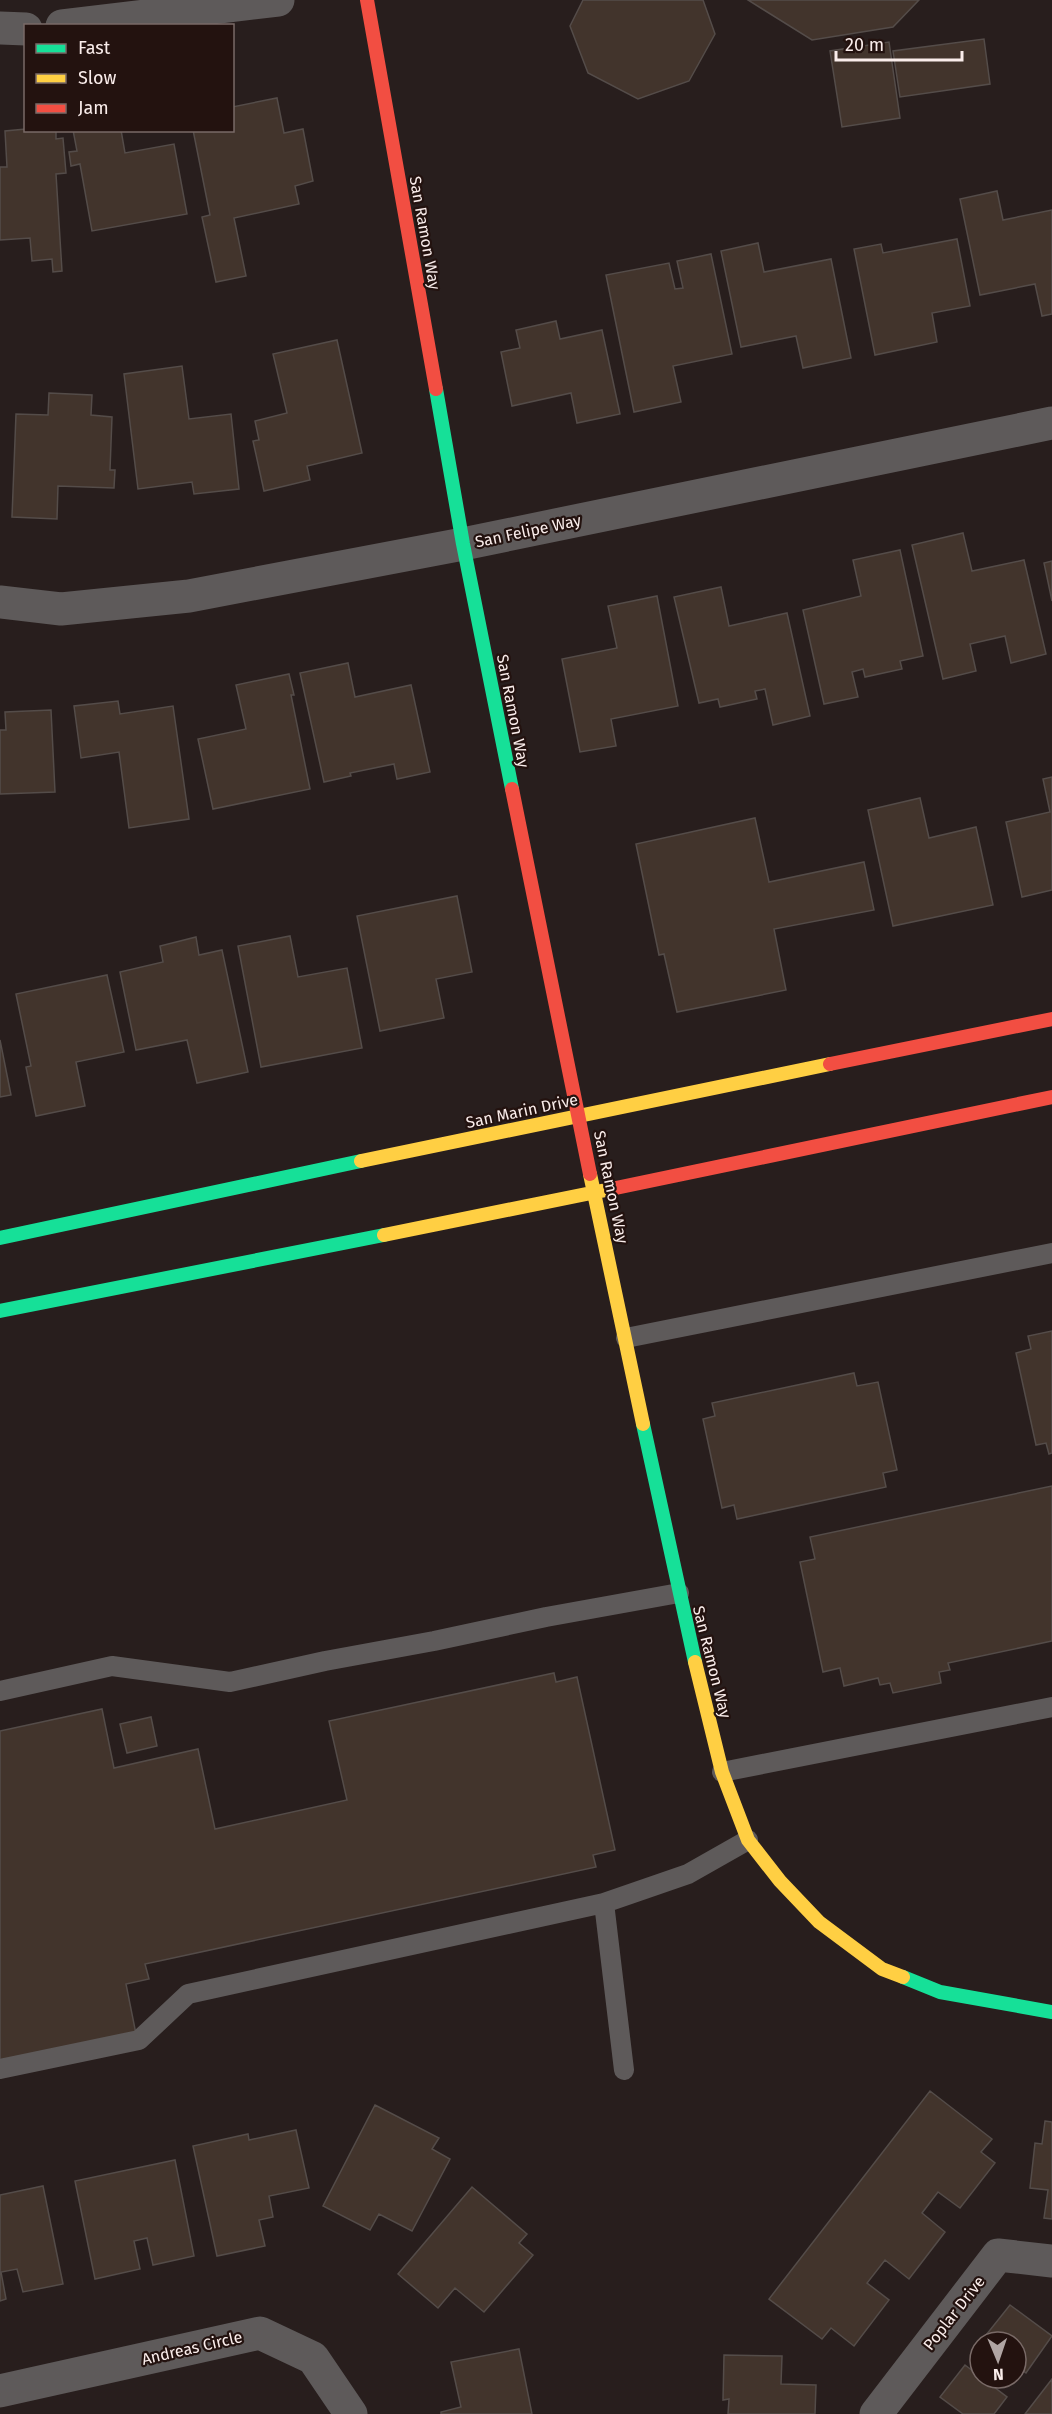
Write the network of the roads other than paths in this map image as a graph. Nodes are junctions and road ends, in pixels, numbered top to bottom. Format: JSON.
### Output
{"nodes":[{"id":1,"x":278,"y":0,"type":"edge"},
{"id":2,"x":367,"y":0,"type":"edge"},
{"id":3,"x":79,"y":24,"type":"edge"},
{"id":4,"x":0,"y":28,"type":"edge"},
{"id":5,"x":24,"y":29,"type":"edge"},
{"id":6,"x":1052,"y":423,"type":"edge"},
{"id":7,"x":463,"y":544,"type":"junction"},
{"id":8,"x":0,"y":602,"type":"edge"},
{"id":9,"x":1052,"y":1019,"type":"edge"},
{"id":10,"x":1052,"y":1097,"type":"edge"},
{"id":11,"x":579,"y":1116,"type":"junction"},
{"id":12,"x":596,"y":1192,"type":"junction"},
{"id":13,"x":0,"y":1238,"type":"edge"},
{"id":14,"x":1052,"y":1253,"type":"edge"},
{"id":15,"x":0,"y":1311,"type":"edge"},
{"id":16,"x":626,"y":1338,"type":"junction"},
{"id":17,"x":679,"y":1593,"type":"junction"},
{"id":18,"x":0,"y":1691,"type":"edge"},
{"id":19,"x":1052,"y":1707,"type":"edge"},
{"id":20,"x":722,"y":1772,"type":"junction"},
{"id":21,"x":748,"y":1840,"type":"junction"},
{"id":22,"x":604,"y":1903,"type":"junction"},
{"id":23,"x":1052,"y":2012,"type":"edge"},
{"id":24,"x":0,"y":2069,"type":"edge"},
{"id":25,"x":624,"y":2070,"type":"dead end"},
{"id":26,"x":1052,"y":2261,"type":"edge"},
{"id":27,"x":0,"y":2391,"type":"edge"},
{"id":28,"x":351,"y":2414,"type":"edge"},
{"id":29,"x":876,"y":2414,"type":"edge"}],
"edges":[{"from":1,"to":3,"type":"street"},
{"from":2,"to":7,"type":"street","name":"San Ramon Way"},
{"from":4,"to":5,"type":"street"},
{"from":6,"to":7,"type":"street","name":"San Felipe Way"},
{"from":7,"to":8,"type":"street","name":"San Felipe Way"},
{"from":7,"to":11,"type":"street","name":"San Ramon Way"},
{"from":9,"to":11,"type":"street","name":"San Marin Drive"},
{"from":10,"to":12,"type":"street"},
{"from":11,"to":12,"type":"street","name":"San Ramon Way"},
{"from":11,"to":13,"type":"street","name":"San Marin Drive"},
{"from":12,"to":15,"type":"street"},
{"from":12,"to":16,"type":"street","name":"San Ramon Way"},
{"from":14,"to":16,"type":"lane"},
{"from":16,"to":17,"type":"street","name":"San Ramon Way"},
{"from":17,"to":18,"type":"lane"},
{"from":17,"to":20,"type":"street","name":"San Ramon Way"},
{"from":19,"to":20,"type":"lane"},
{"from":20,"to":21,"type":"street","name":"San Ramon Way"},
{"from":21,"to":22,"type":"lane"},
{"from":21,"to":23,"type":"street","name":"San Ramon Way"},
{"from":22,"to":24,"type":"lane"},
{"from":22,"to":25,"type":"lane"},
{"from":26,"to":29,"type":"street","name":"Poplar Drive"},
{"from":27,"to":28,"type":"street","name":"Andreas Circle"}]}
